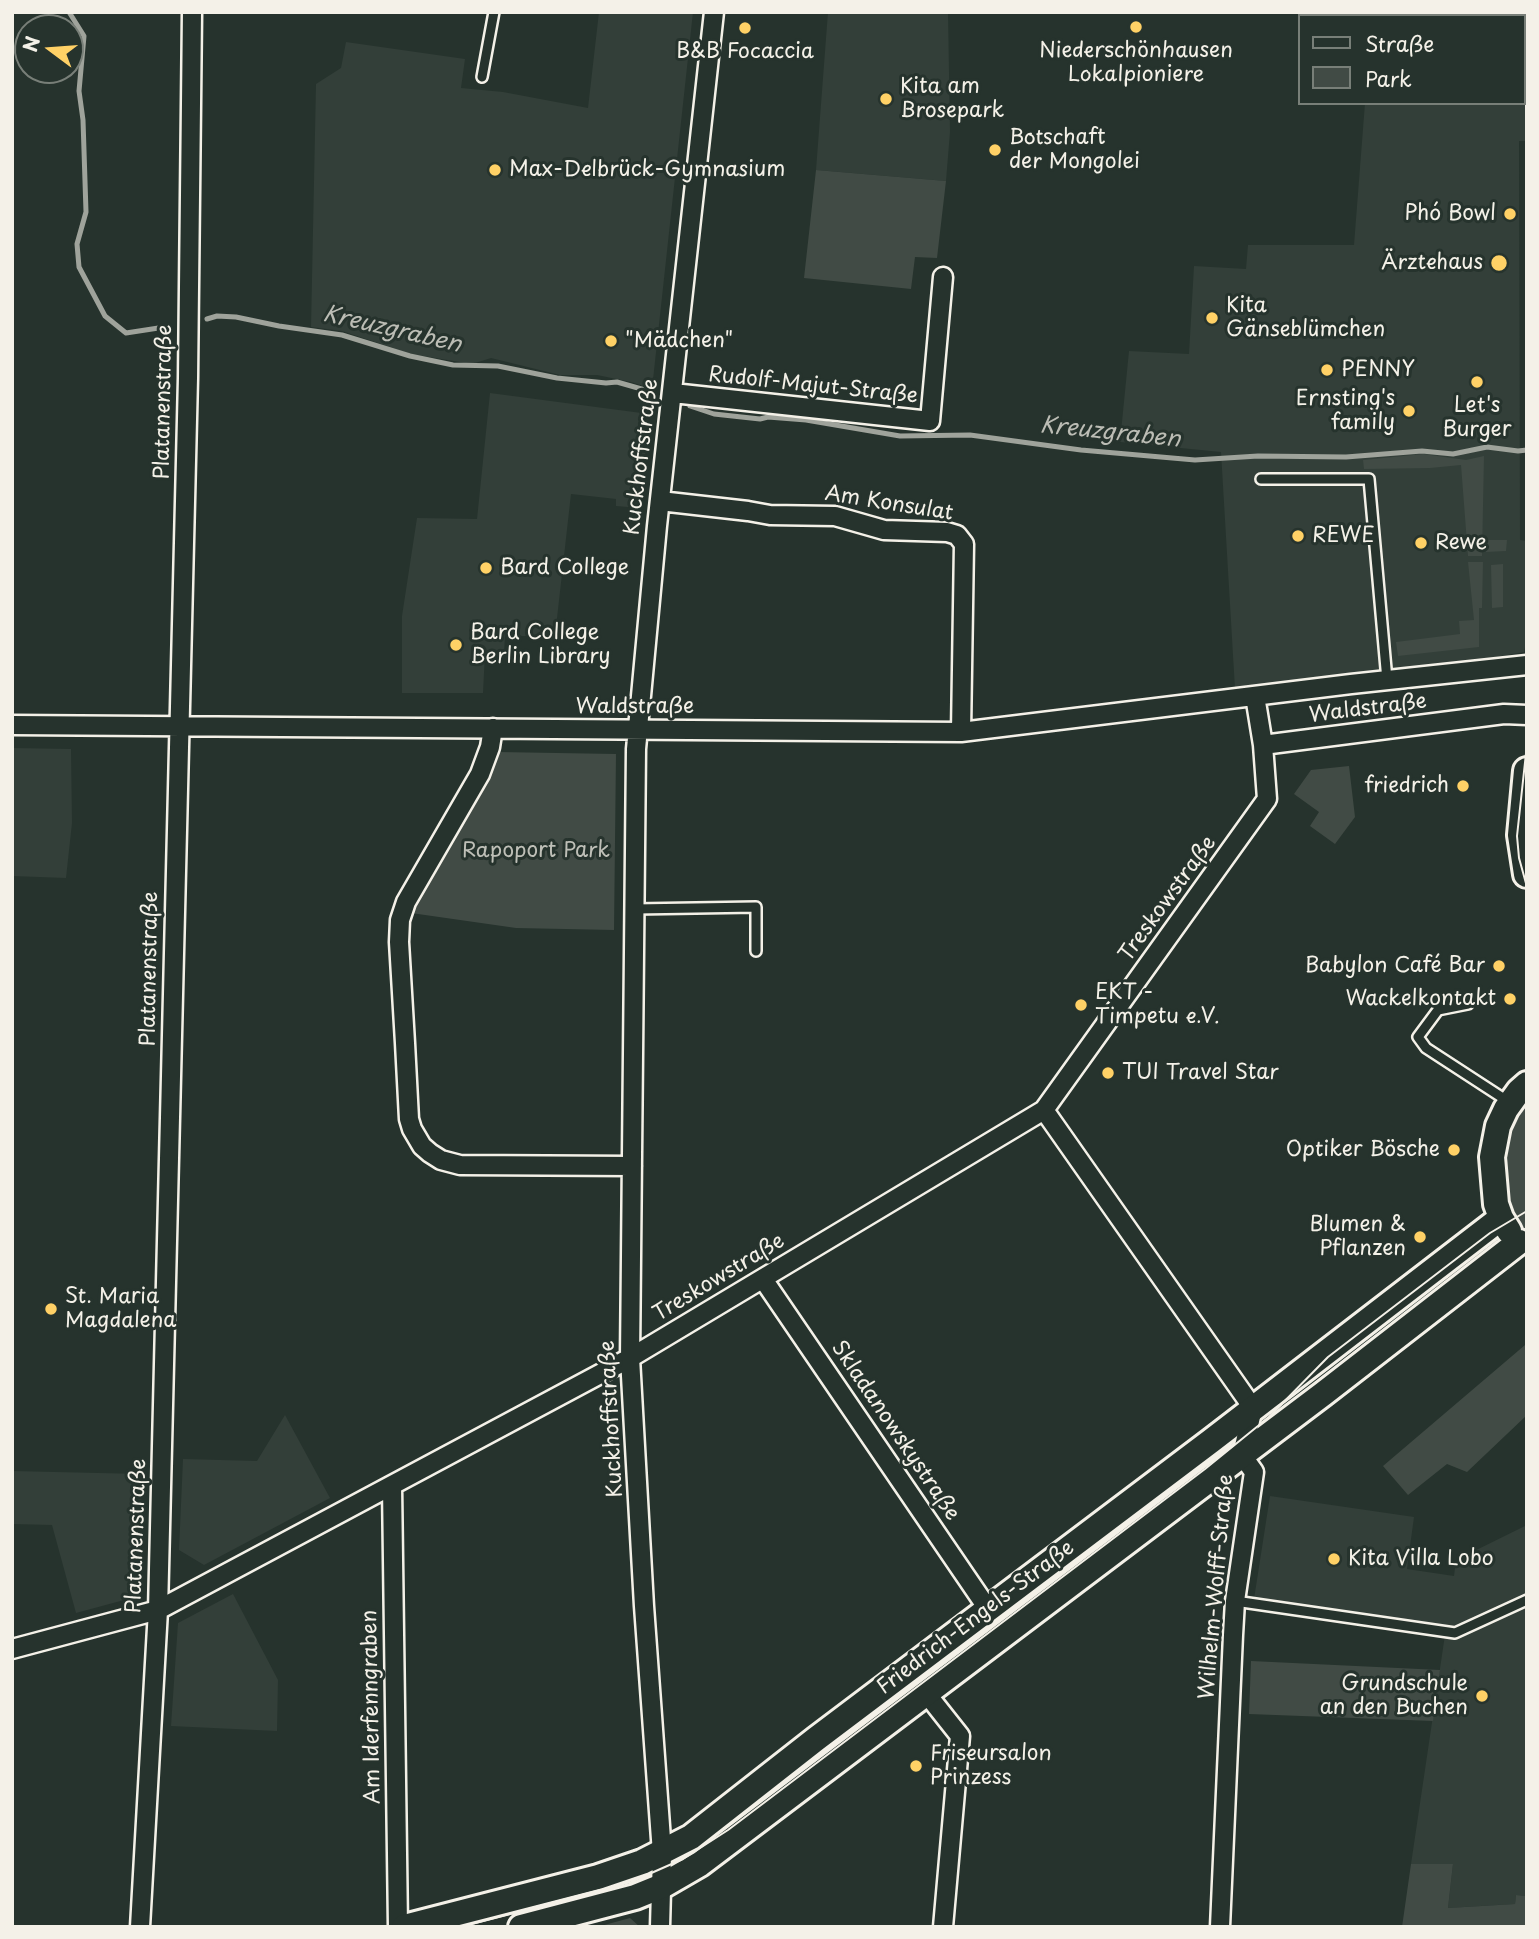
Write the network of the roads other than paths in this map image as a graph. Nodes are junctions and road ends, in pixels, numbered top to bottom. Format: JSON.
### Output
{"nodes":[{"id":1,"x":192,"y":12,"type":"edge"},
{"id":2,"x":494,"y":12,"type":"edge"},
{"id":3,"x":714,"y":12,"type":"edge"},
{"id":4,"x":482,"y":77,"type":"dead end"},
{"id":5,"x":943,"y":277,"type":"dead end"},
{"id":6,"x":673,"y":393,"type":"junction"},
{"id":7,"x":1261,"y":479,"type":"dead end"},
{"id":8,"x":660,"y":501,"type":"junction"},
{"id":9,"x":1527,"y":665,"type":"edge"},
{"id":10,"x":1387,"y":680,"type":"junction"},
{"id":11,"x":1255,"y":696,"type":"junction"},
{"id":12,"x":1527,"y":715,"type":"edge"},
{"id":13,"x":12,"y":725,"type":"edge"},
{"id":14,"x":179,"y":727,"type":"junction"},
{"id":15,"x":492,"y":728,"type":"junction"},
{"id":16,"x":637,"y":729,"type":"junction"},
{"id":17,"x":961,"y":733,"type":"junction"},
{"id":18,"x":1263,"y":745,"type":"junction"},
{"id":19,"x":1527,"y":771,"type":"edge"},
{"id":20,"x":1527,"y":874,"type":"edge"},
{"id":21,"x":635,"y":909,"type":"junction"},
{"id":22,"x":756,"y":951,"type":"dead end"},
{"id":23,"x":1468,"y":1004,"type":"dead end"},
{"id":24,"x":1527,"y":1084,"type":"edge"},
{"id":25,"x":1510,"y":1103,"type":"junction"},
{"id":26,"x":1045,"y":1110,"type":"junction"},
{"id":27,"x":632,"y":1166,"type":"junction"},
{"id":28,"x":1502,"y":1218,"type":"junction"},
{"id":29,"x":1523,"y":1245,"type":"edge"},
{"id":30,"x":763,"y":1279,"type":"junction"},
{"id":31,"x":630,"y":1358,"type":"junction"},
{"id":32,"x":1253,"y":1408,"type":"junction"},
{"id":33,"x":1242,"y":1455,"type":"junction"},
{"id":34,"x":392,"y":1486,"type":"junction"},
{"id":35,"x":1527,"y":1600,"type":"edge"},
{"id":36,"x":1235,"y":1601,"type":"junction"},
{"id":37,"x":988,"y":1609,"type":"junction"},
{"id":38,"x":158,"y":1610,"type":"junction"},
{"id":39,"x":12,"y":1649,"type":"edge"},
{"id":40,"x":926,"y":1693,"type":"junction"},
{"id":41,"x":662,"y":1853,"type":"junction"},
{"id":42,"x":662,"y":1886,"type":"junction"},
{"id":43,"x":140,"y":1927,"type":"edge"},
{"id":44,"x":398,"y":1927,"type":"edge"},
{"id":45,"x":404,"y":1927,"type":"edge"},
{"id":46,"x":521,"y":1927,"type":"edge"},
{"id":47,"x":660,"y":1927,"type":"edge"},
{"id":48,"x":943,"y":1927,"type":"edge"},
{"id":49,"x":1220,"y":1927,"type":"edge"}],
"edges":[{"from":1,"to":14,"type":"street","name":"Platanenstraße"},
{"from":2,"to":4,"type":"lane"},
{"from":3,"to":6,"type":"street","name":"Kuckhoffstraße"},
{"from":5,"to":6,"type":"street","name":"Rudolf-Majut-Straße"},
{"from":6,"to":8,"type":"street","name":"Kuckhoffstraße"},
{"from":7,"to":10,"type":"lane"},
{"from":8,"to":16,"type":"street","name":"Kuckhoffstraße"},
{"from":8,"to":17,"type":"street","name":"Am Konsulat"},
{"from":9,"to":10,"type":"street","name":"Waldstraße"},
{"from":10,"to":11,"type":"street","name":"Waldstraße"},
{"from":11,"to":17,"type":"street","name":"Waldstraße"},
{"from":11,"to":18,"type":"street"},
{"from":12,"to":18,"type":"street","name":"Waldstraße"},
{"from":13,"to":14,"type":"street","name":"Waldstraße"},
{"from":14,"to":15,"type":"street","name":"Waldstraße"},
{"from":14,"to":38,"type":"street","name":"Platanenstraße"},
{"from":15,"to":16,"type":"street","name":"Waldstraße"},
{"from":15,"to":27,"type":"street"},
{"from":16,"to":17,"type":"street","name":"Waldstraße"},
{"from":16,"to":21,"type":"street","name":"Kuckhoffstraße"},
{"from":18,"to":26,"type":"street","name":"Treskowstraße"},
{"from":19,"to":20,"type":"main road"},
{"from":21,"to":22,"type":"lane"},
{"from":21,"to":27,"type":"street","name":"Kuckhoffstraße"},
{"from":23,"to":25,"type":"lane"},
{"from":24,"to":25,"type":"main road"},
{"from":25,"to":28,"type":"main road"},
{"from":26,"to":30,"type":"street","name":"Treskowstraße"},
{"from":26,"to":32,"type":"street"},
{"from":27,"to":31,"type":"street","name":"Kuckhoffstraße"},
{"from":28,"to":29,"type":"main road"},
{"from":28,"to":32,"type":"main road","name":"Friedrich-Engels-Straße"},
{"from":29,"to":33,"type":"main road","name":"Friedrich-Engels-Straße"},
{"from":30,"to":31,"type":"street","name":"Treskowstraße"},
{"from":30,"to":37,"type":"street","name":"Skladanowskystraße"},
{"from":31,"to":34,"type":"street","name":"Treskowstraße"},
{"from":31,"to":41,"type":"street","name":"Kuckhoffstraße"},
{"from":32,"to":33,"type":"street","name":"Wilhelm-Wolff-Straße"},
{"from":32,"to":37,"type":"main road","name":"Friedrich-Engels-Straße"},
{"from":33,"to":36,"type":"street","name":"Wilhelm-Wolff-Straße"},
{"from":33,"to":40,"type":"main road","name":"Friedrich-Engels-Straße"},
{"from":34,"to":38,"type":"street","name":"Treskowstraße"},
{"from":34,"to":44,"type":"street","name":"Am Iderfenngraben"},
{"from":35,"to":36,"type":"lane"},
{"from":36,"to":49,"type":"street","name":"Wilhelm-Wolff-Straße"},
{"from":37,"to":41,"type":"main road","name":"Friedrich-Engels-Straße"},
{"from":38,"to":39,"type":"street","name":"Treskowstraße"},
{"from":38,"to":43,"type":"street","name":"Platanenstraße"},
{"from":40,"to":42,"type":"main road","name":"Friedrich-Engels-Straße"},
{"from":40,"to":48,"type":"street"},
{"from":41,"to":42,"type":"street","name":"Kuckhoffstraße"},
{"from":41,"to":45,"type":"main road","name":"Friedrich-Engels-Straße"},
{"from":42,"to":46,"type":"main road","name":"Friedrich-Engels-Straße"},
{"from":42,"to":47,"type":"street","name":"Kuckhoffstraße"}]}
